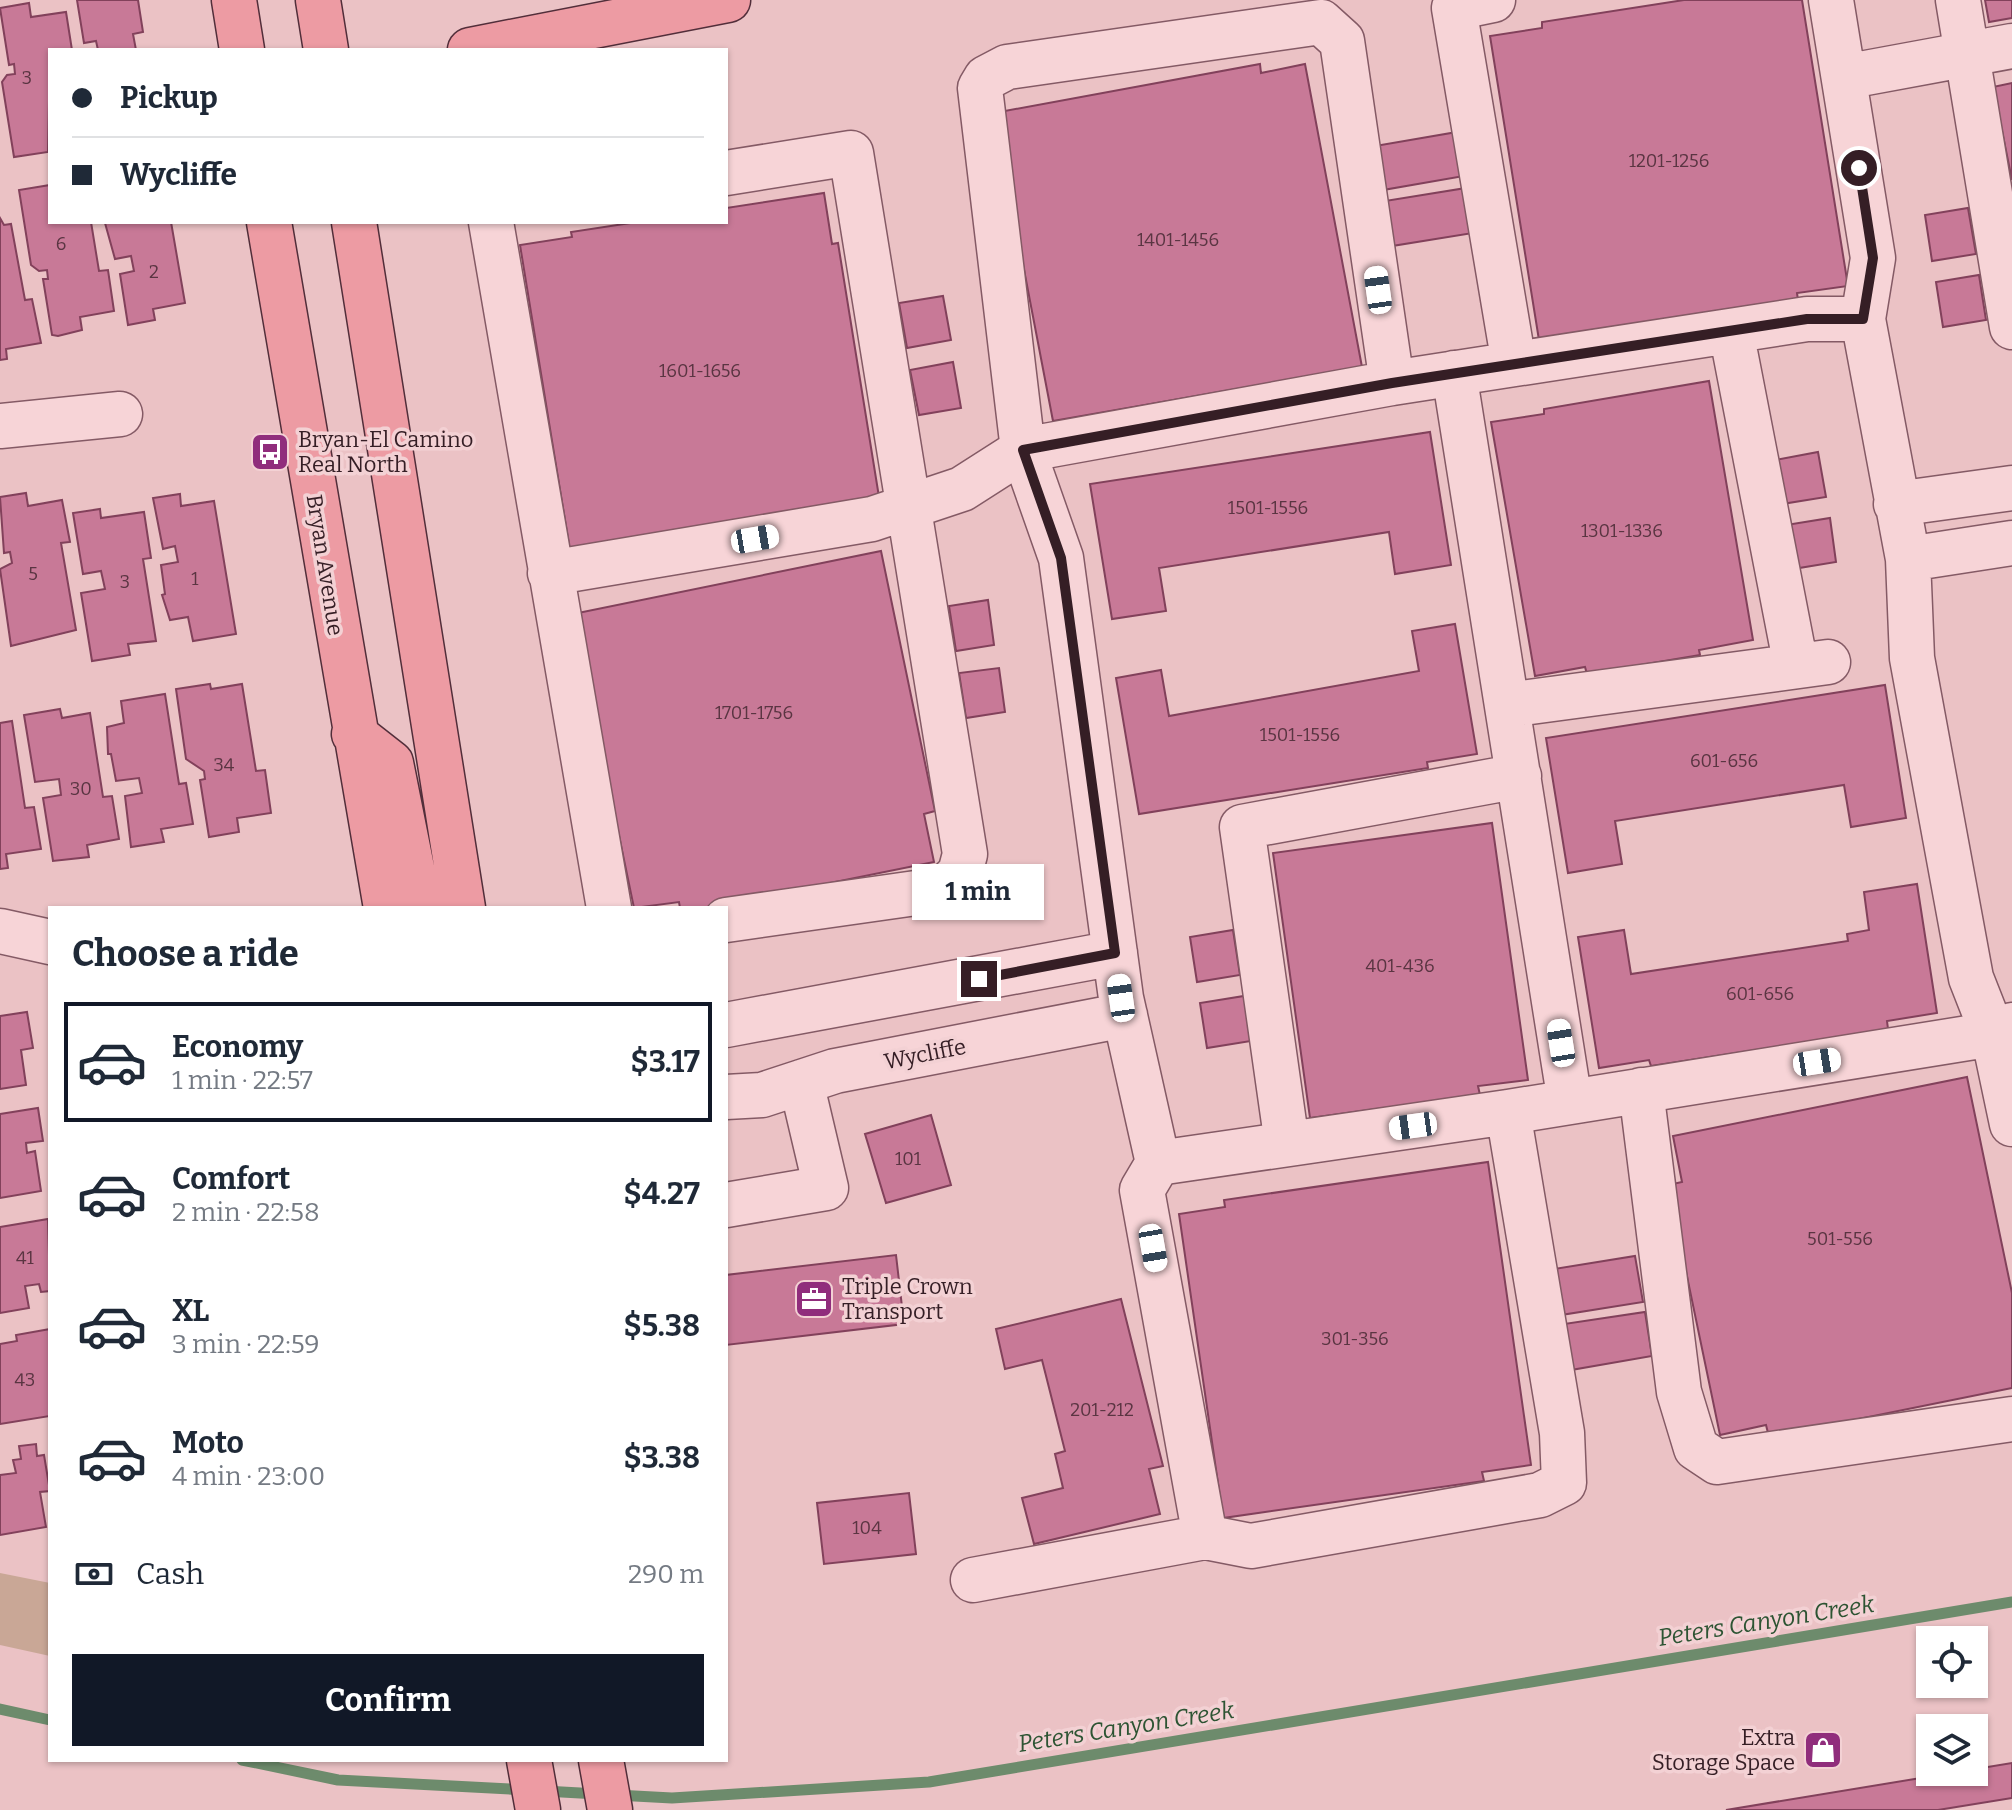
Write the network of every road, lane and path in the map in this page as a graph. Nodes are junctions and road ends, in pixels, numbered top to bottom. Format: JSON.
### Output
{"nodes":[{"id":1,"x":234,"y":0,"type":"edge"},
{"id":2,"x":318,"y":0,"type":"edge"},
{"id":3,"x":728,"y":0,"type":"edge"},
{"id":4,"x":1493,"y":0,"type":"edge"},
{"id":5,"x":1831,"y":0,"type":"edge"},
{"id":6,"x":1958,"y":0,"type":"edge"},
{"id":7,"x":2012,"y":46,"type":"edge"},
{"id":8,"x":242,"y":48,"type":"edge"},
{"id":9,"x":326,"y":48,"type":"edge"},
{"id":10,"x":480,"y":48,"type":"edge"},
{"id":11,"x":1967,"y":54,"type":"junction"},
{"id":12,"x":1844,"y":77,"type":"junction"},
{"id":13,"x":728,"y":173,"type":"edge"},
{"id":14,"x":269,"y":224,"type":"edge"},
{"id":15,"x":354,"y":224,"type":"edge"},
{"id":16,"x":491,"y":224,"type":"edge"},
{"id":17,"x":1863,"y":319,"type":"junction"},
{"id":18,"x":2012,"y":327,"type":"edge"},
{"id":19,"x":1731,"y":331,"type":"junction"},
{"id":20,"x":1514,"y":364,"type":"junction"},
{"id":21,"x":1454,"y":373,"type":"junction"},
{"id":22,"x":1392,"y":383,"type":"junction"},
{"id":23,"x":120,"y":414,"type":"dead end"},
{"id":24,"x":0,"y":426,"type":"edge"},
{"id":25,"x":1023,"y":450,"type":"junction"},
{"id":26,"x":2012,"y":488,"type":"edge"},
{"id":27,"x":1896,"y":504,"type":"junction"},
{"id":28,"x":911,"y":506,"type":"junction"},
{"id":29,"x":2012,"y":543,"type":"edge"},
{"id":30,"x":1908,"y":559,"type":"junction"},
{"id":31,"x":550,"y":573,"type":"junction"},
{"id":32,"x":1507,"y":705,"type":"junction"},
{"id":33,"x":354,"y":734,"type":"junction"},
{"id":34,"x":1519,"y":776,"type":"junction"},
{"id":35,"x":386,"y":906,"type":"edge"},
{"id":36,"x":420,"y":906,"type":"edge"},
{"id":37,"x":463,"y":906,"type":"edge"},
{"id":38,"x":609,"y":906,"type":"edge"},
{"id":39,"x":728,"y":920,"type":"edge"},
{"id":40,"x":0,"y":931,"type":"edge"},
{"id":41,"x":48,"y":942,"type":"edge"},
{"id":42,"x":1115,"y":953,"type":"junction"},
{"id":43,"x":798,"y":1012,"type":"junction"},
{"id":44,"x":1125,"y":1015,"type":"junction"},
{"id":45,"x":728,"y":1025,"type":"edge"},
{"id":46,"x":2002,"y":1030,"type":"edge"},
{"id":47,"x":808,"y":1080,"type":"junction"},
{"id":48,"x":1641,"y":1090,"type":"junction"},
{"id":49,"x":728,"y":1097,"type":"edge"},
{"id":50,"x":1570,"y":1102,"type":"junction"},
{"id":51,"x":1508,"y":1112,"type":"junction"},
{"id":52,"x":2012,"y":1124,"type":"edge"},
{"id":53,"x":1287,"y":1144,"type":"junction"},
{"id":54,"x":1158,"y":1163,"type":"junction"},
{"id":55,"x":728,"y":1205,"type":"edge"},
{"id":56,"x":2012,"y":1419,"type":"edge"},
{"id":57,"x":1205,"y":1537,"type":"junction"},
{"id":58,"x":973,"y":1580,"type":"dead end"},
{"id":59,"x":529,"y":1762,"type":"edge"},
{"id":60,"x":601,"y":1762,"type":"edge"},
{"id":61,"x":538,"y":1810,"type":"edge"},
{"id":62,"x":610,"y":1810,"type":"edge"}],
"edges":[{"from":1,"to":8,"type":"main road"},
{"from":2,"to":9,"type":"main road"},
{"from":3,"to":10,"type":"main road"},
{"from":4,"to":20,"type":"street"},
{"from":5,"to":12,"type":"street"},
{"from":6,"to":11,"type":"street"},
{"from":7,"to":11,"type":"street"},
{"from":11,"to":12,"type":"street"},
{"from":11,"to":18,"type":"street"},
{"from":12,"to":17,"type":"street"},
{"from":13,"to":28,"type":"street"},
{"from":14,"to":33,"type":"main road","name":"Bryan Avenue"},
{"from":15,"to":37,"type":"main road"},
{"from":16,"to":31,"type":"street"},
{"from":17,"to":19,"type":"street"},
{"from":17,"to":27,"type":"street"},
{"from":19,"to":20,"type":"street"},
{"from":19,"to":32,"type":"street"},
{"from":20,"to":21,"type":"street"},
{"from":21,"to":22,"type":"street"},
{"from":21,"to":32,"type":"street"},
{"from":22,"to":25,"type":"street"},
{"from":22,"to":25,"type":"street"},
{"from":23,"to":24,"type":"street"},
{"from":25,"to":28,"type":"street"},
{"from":25,"to":42,"type":"street"},
{"from":26,"to":27,"type":"street"},
{"from":27,"to":30,"type":"street"},
{"from":28,"to":31,"type":"street"},
{"from":28,"to":39,"type":"street"},
{"from":29,"to":30,"type":"street"},
{"from":30,"to":46,"type":"street"},
{"from":31,"to":38,"type":"street"},
{"from":32,"to":34,"type":"street"},
{"from":33,"to":35,"type":"main road","name":"Bryan Avenue"},
{"from":33,"to":36,"type":"main road"},
{"from":34,"to":50,"type":"street"},
{"from":34,"to":53,"type":"street"},
{"from":40,"to":41,"type":"street"},
{"from":42,"to":43,"type":"street"},
{"from":42,"to":44,"type":"street"},
{"from":43,"to":45,"type":"street"},
{"from":43,"to":47,"type":"street"},
{"from":44,"to":47,"type":"street","name":"Wycliffe"},
{"from":44,"to":54,"type":"street"},
{"from":46,"to":48,"type":"street"},
{"from":46,"to":52,"type":"street"},
{"from":47,"to":49,"type":"street","name":"Wycliffe"},
{"from":47,"to":55,"type":"street"},
{"from":48,"to":50,"type":"street"},
{"from":48,"to":56,"type":"street"},
{"from":50,"to":51,"type":"street"},
{"from":51,"to":53,"type":"street"},
{"from":51,"to":57,"type":"street"},
{"from":53,"to":54,"type":"street"},
{"from":54,"to":57,"type":"street"},
{"from":57,"to":58,"type":"street"},
{"from":59,"to":61,"type":"main road"},
{"from":60,"to":62,"type":"main road"}]}
